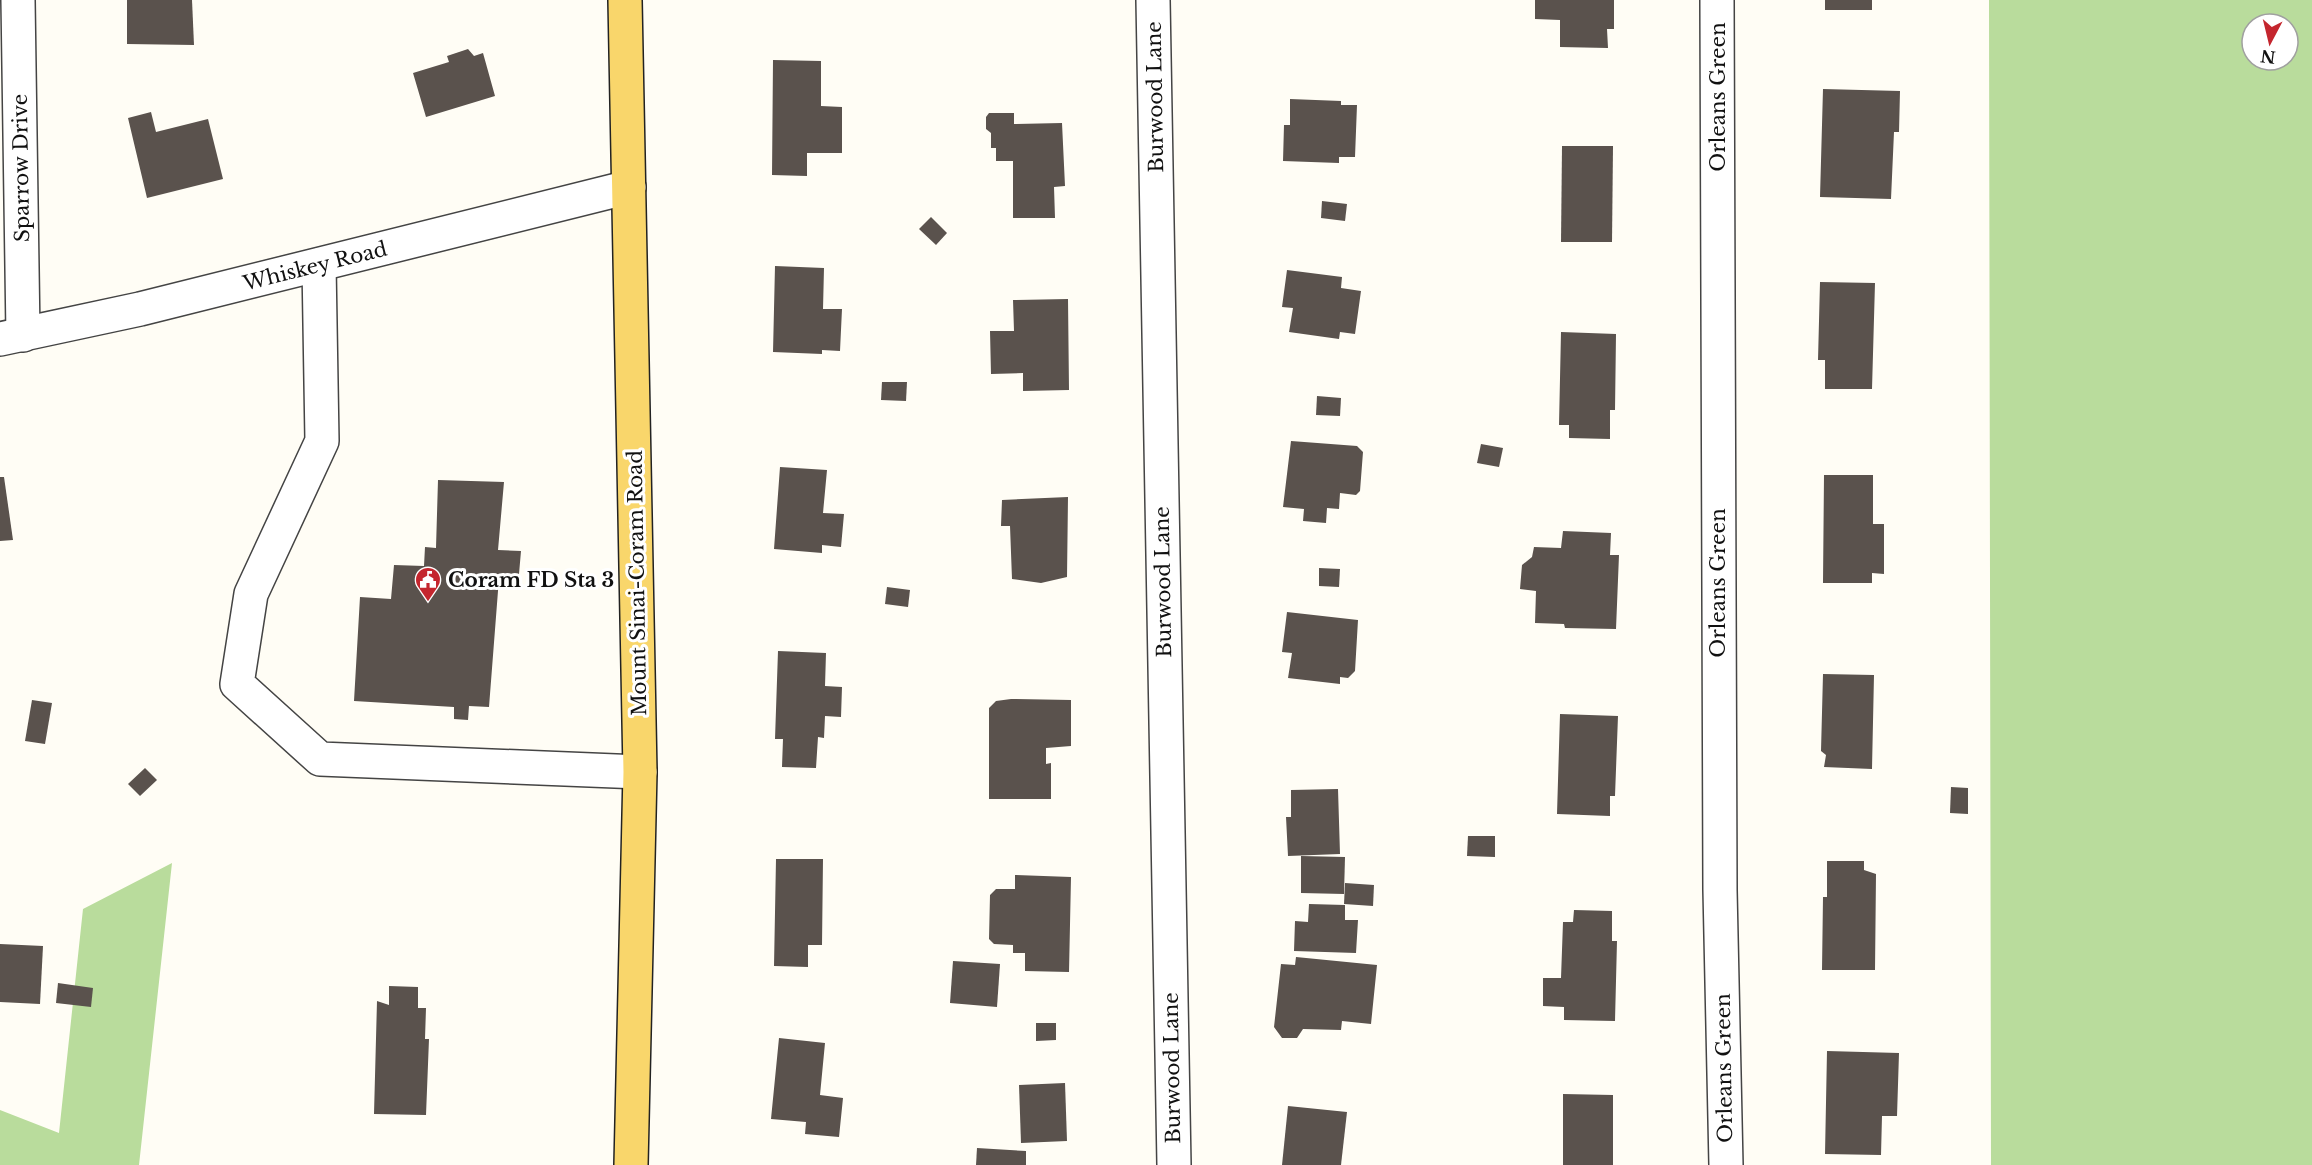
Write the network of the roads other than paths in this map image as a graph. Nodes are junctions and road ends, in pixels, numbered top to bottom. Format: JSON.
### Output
{"nodes":[{"id":1,"x":18,"y":0,"type":"edge"},
{"id":2,"x":625,"y":0,"type":"edge"},
{"id":3,"x":1153,"y":0,"type":"edge"},
{"id":4,"x":1717,"y":0,"type":"edge"},
{"id":5,"x":629,"y":187,"type":"junction"},
{"id":6,"x":319,"y":265,"type":"junction"},
{"id":7,"x":11,"y":337,"type":"edge"},
{"id":8,"x":640,"y":772,"type":"junction"},
{"id":9,"x":631,"y":1165,"type":"edge"},
{"id":10,"x":1174,"y":1165,"type":"edge"},
{"id":11,"x":1726,"y":1165,"type":"edge"}],
"edges":[{"from":1,"to":7,"type":"street","name":"Sparrow Drive"},
{"from":2,"to":5,"type":"main road","name":"Mount Sinai-Coram Road"},
{"from":3,"to":10,"type":"street","name":"Burwood Lane"},
{"from":4,"to":11,"type":"street","name":"Orleans Green"},
{"from":5,"to":6,"type":"street","name":"Whiskey Road"},
{"from":5,"to":8,"type":"main road","name":"Mount Sinai-Coram Road"},
{"from":6,"to":7,"type":"street","name":"Whiskey Road"},
{"from":6,"to":8,"type":"street"},
{"from":8,"to":9,"type":"main road","name":"Mount Sinai-Coram Road"}]}
